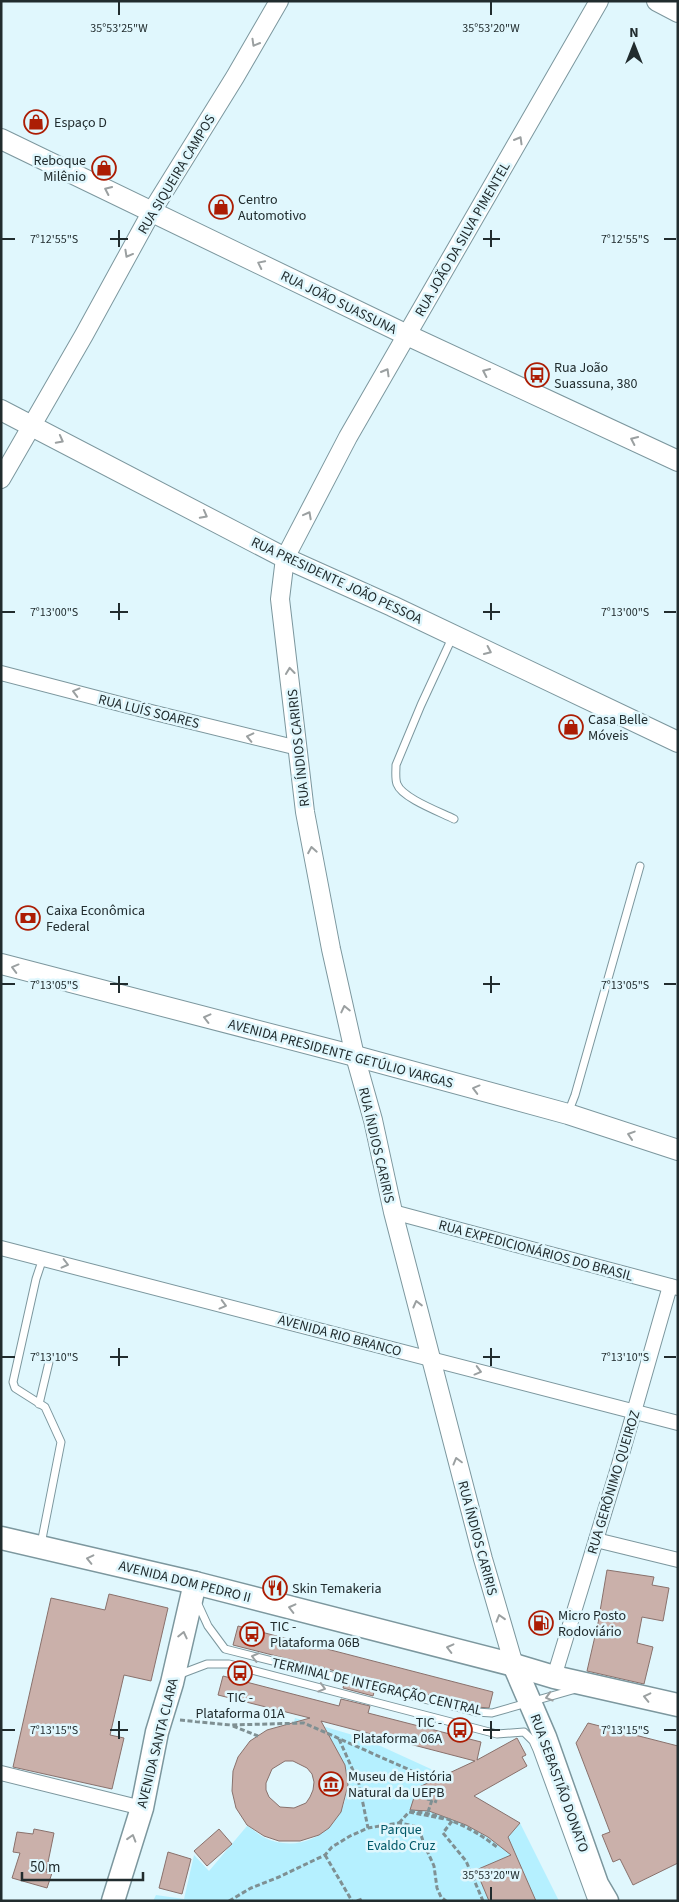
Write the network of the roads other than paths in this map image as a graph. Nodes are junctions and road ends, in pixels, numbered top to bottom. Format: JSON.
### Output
{"nodes":[{"id":1,"x":279,"y":1,"type":"edge"},
{"id":2,"x":599,"y":1,"type":"edge"},
{"id":3,"x":657,"y":1,"type":"edge"},
{"id":4,"x":667,"y":1,"type":"edge"},
{"id":5,"x":678,"y":12,"type":"edge"},
{"id":6,"x":1,"y":139,"type":"edge"},
{"id":7,"x":152,"y":211,"type":"junction"},
{"id":8,"x":407,"y":335,"type":"junction"},
{"id":9,"x":1,"y":410,"type":"edge"},
{"id":10,"x":32,"y":425,"type":"junction"},
{"id":11,"x":676,"y":457,"type":"edge"},
{"id":12,"x":1,"y":479,"type":"edge"},
{"id":13,"x":285,"y":558,"type":"junction"},
{"id":14,"x":454,"y":635,"type":"junction"},
{"id":15,"x":1,"y":673,"type":"edge"},
{"id":16,"x":678,"y":742,"type":"edge"},
{"id":17,"x":298,"y":748,"type":"junction"},
{"id":18,"x":454,"y":819,"type":"dead end"},
{"id":19,"x":640,"y":866,"type":"dead end"},
{"id":20,"x":1,"y":964,"type":"edge"},
{"id":21,"x":356,"y":1056,"type":"junction"},
{"id":22,"x":568,"y":1114,"type":"junction"},
{"id":23,"x":678,"y":1150,"type":"edge"},
{"id":24,"x":393,"y":1212,"type":"junction"},
{"id":25,"x":1,"y":1248,"type":"edge"},
{"id":26,"x":43,"y":1258,"type":"junction"},
{"id":27,"x":674,"y":1287,"type":"edge"},
{"id":28,"x":431,"y":1359,"type":"junction"},
{"id":29,"x":49,"y":1362,"type":"dead end"},
{"id":30,"x":39,"y":1404,"type":"junction"},
{"id":31,"x":634,"y":1412,"type":"junction"},
{"id":32,"x":678,"y":1423,"type":"edge"},
{"id":33,"x":1,"y":1538,"type":"edge"},
{"id":34,"x":596,"y":1540,"type":"junction"},
{"id":35,"x":40,"y":1547,"type":"junction"},
{"id":36,"x":678,"y":1560,"type":"edge"},
{"id":37,"x":194,"y":1588,"type":"junction"},
{"id":38,"x":514,"y":1665,"type":"junction"},
{"id":39,"x":174,"y":1677,"type":"junction"},
{"id":40,"x":554,"y":1677,"type":"junction"},
{"id":41,"x":592,"y":1685,"type":"junction"},
{"id":42,"x":530,"y":1702,"type":"junction"},
{"id":43,"x":678,"y":1705,"type":"edge"},
{"id":44,"x":524,"y":1732,"type":"joint"},
{"id":45,"x":1,"y":1773,"type":"edge"},
{"id":46,"x":142,"y":1808,"type":"junction"},
{"id":47,"x":596,"y":1894,"type":"edge"},
{"id":48,"x":113,"y":1901,"type":"edge"}],
"edges":[{"from":1,"to":7,"type":"street","name":"RUA SIQUEIRA CAMPOS","one_way":true},
{"from":8,"to":2,"type":"street","name":"RUA JOÃO DA SILVA PIMENTEL","one_way":true},
{"from":3,"to":5,"type":"main road"},
{"from":4,"to":5,"type":"main road"},
{"from":7,"to":6,"type":"main road","name":"RUA JOÃO SUASSUNA","one_way":true},
{"from":8,"to":7,"type":"main road","name":"RUA JOÃO SUASSUNA","one_way":true},
{"from":7,"to":10,"type":"street","name":"RUA SIQUEIRA CAMPOS","one_way":true},
{"from":11,"to":8,"type":"main road","name":"RUA JOÃO SUASSUNA","one_way":true},
{"from":13,"to":8,"type":"street","name":"RUA JOÃO DA SILVA PIMENTEL","one_way":true},
{"from":9,"to":10,"type":"main road","name":"RUA PRESIDENTE JOÃO PESSOA"},
{"from":10,"to":12,"type":"street","name":"RUA SIQUEIRA CAMPOS"},
{"from":10,"to":13,"type":"main road","name":"RUA PRESIDENTE JOÃO PESSOA","one_way":true},
{"from":13,"to":14,"type":"main road","name":"RUA PRESIDENTE JOÃO PESSOA"},
{"from":17,"to":13,"type":"street","name":"RUA ÍNDIOS CARIRIS","one_way":true},
{"from":14,"to":16,"type":"main road","name":"RUA PRESIDENTE JOÃO PESSOA","one_way":true},
{"from":14,"to":18,"type":"lane"},
{"from":17,"to":15,"type":"street","name":"RUA LUÍS SOARES","one_way":true},
{"from":21,"to":17,"type":"street","name":"RUA ÍNDIOS CARIRIS","one_way":true},
{"from":19,"to":22,"type":"lane"},
{"from":21,"to":20,"type":"main road","name":"AVENIDA PRESIDENTE GETÚLIO VARGAS","one_way":true},
{"from":22,"to":21,"type":"main road","name":"AVENIDA PRESIDENTE GETÚLIO VARGAS","one_way":true},
{"from":21,"to":24,"type":"street","name":"RUA ÍNDIOS CARIRIS"},
{"from":23,"to":22,"type":"main road","name":"AVENIDA PRESIDENTE GETÚLIO VARGAS","one_way":true},
{"from":24,"to":27,"type":"street","name":"RUA EXPEDICIONÁRIOS DO BRASIL"},
{"from":28,"to":24,"type":"street","name":"RUA ÍNDIOS CARIRIS","one_way":true},
{"from":25,"to":26,"type":"street","name":"AVENIDA RIO BRANCO"},
{"from":26,"to":28,"type":"street","name":"AVENIDA RIO BRANCO","one_way":true},
{"from":26,"to":30,"type":"lane"},
{"from":27,"to":31,"type":"street","name":"RUA GERÔNIMO QUEIROZ"},
{"from":28,"to":31,"type":"street","name":"AVENIDA RIO BRANCO","one_way":true},
{"from":38,"to":28,"type":"street","name":"RUA ÍNDIOS CARIRIS","one_way":true},
{"from":29,"to":30,"type":"lane"},
{"from":30,"to":35,"type":"lane"},
{"from":31,"to":32,"type":"street","name":"AVENIDA RIO BRANCO"},
{"from":31,"to":34,"type":"street","name":"RUA GERÔNIMO QUEIROZ"},
{"from":33,"to":35,"type":"main road","name":"AVENIDA DOM PEDRO II"},
{"from":34,"to":36,"type":"street"},
{"from":34,"to":40,"type":"street","name":"RUA GERÔNIMO QUEIROZ"},
{"from":37,"to":35,"type":"main road","name":"AVENIDA DOM PEDRO II","one_way":true},
{"from":38,"to":37,"type":"main road","name":"AVENIDA DOM PEDRO II","one_way":true},
{"from":39,"to":37,"type":"main road","name":"AVENIDA SANTA CLARA","one_way":true},
{"from":42,"to":37,"type":"lane","name":"TERMINAL DE INTEGRAÇÃO CENTRAL","one_way":true},
{"from":38,"to":40,"type":"main road","name":"AVENIDA DOM PEDRO II"},
{"from":38,"to":42,"type":"main road","name":"RUA SEBASTIÃO DONATO"},
{"from":39,"to":44,"type":"lane","name":"TERMINAL DE INTEGRAÇÃO CENTRAL","one_way":true},
{"from":39,"to":46,"type":"main road","name":"AVENIDA SANTA CLARA"},
{"from":40,"to":41,"type":"main road","name":"AVENIDA DOM PEDRO II"},
{"from":41,"to":42,"type":"lane","name":"TERMINAL DE INTEGRAÇÃO CENTRAL","one_way":true},
{"from":43,"to":41,"type":"main road","name":"AVENIDA DOM PEDRO II","one_way":true},
{"from":42,"to":47,"type":"main road","name":"RUA SEBASTIÃO DONATO"},
{"from":44,"to":47,"type":"lane","name":"RUA SEBASTIÃO DONATO"},
{"from":45,"to":46,"type":"street"},
{"from":48,"to":46,"type":"main road","name":"AVENIDA SANTA CLARA","one_way":true}]}
